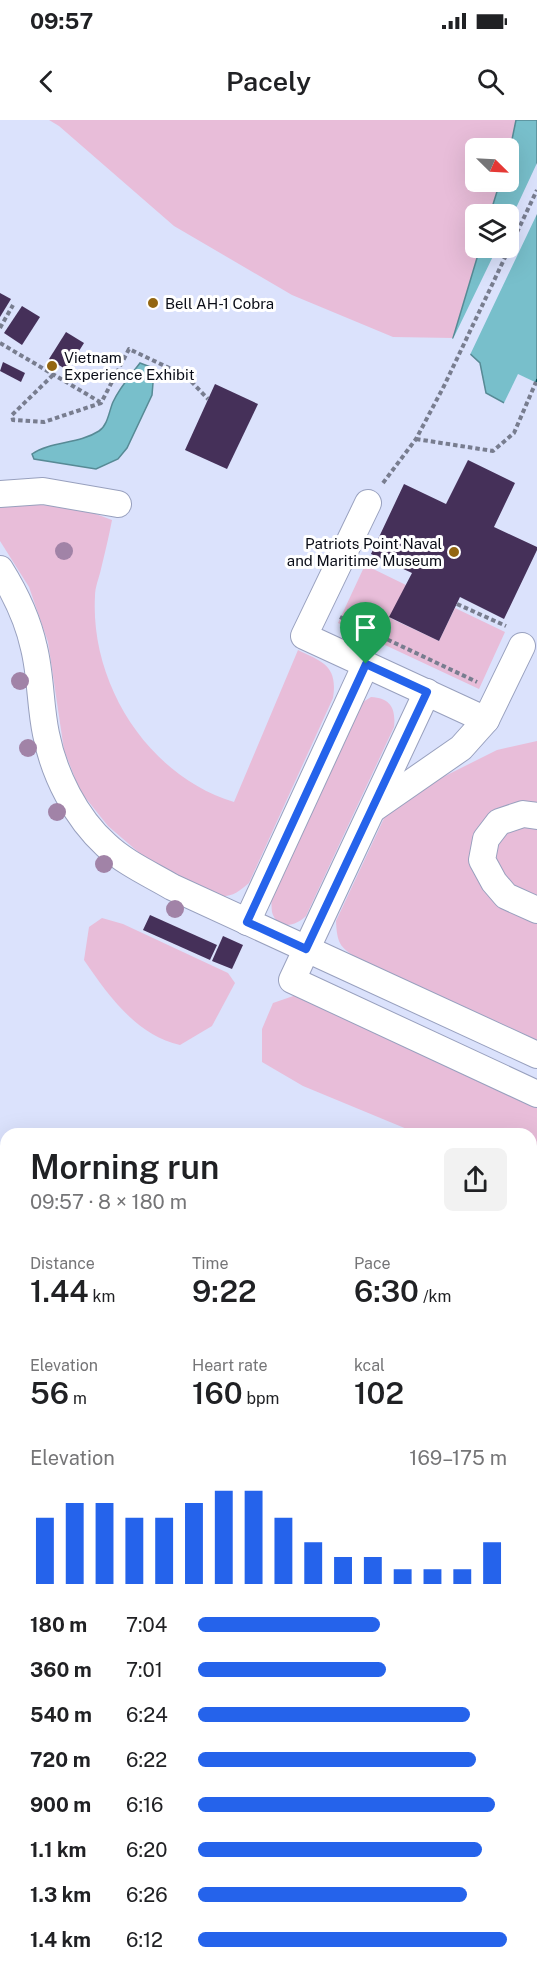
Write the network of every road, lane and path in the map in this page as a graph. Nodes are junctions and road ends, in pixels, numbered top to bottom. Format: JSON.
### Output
{"nodes":[{"id":1,"x":537,"y":190,"type":"edge"},
{"id":2,"x":14,"y":305,"type":"dead end"},
{"id":3,"x":0,"y":328,"type":"edge"},
{"id":4,"x":0,"y":343,"type":"edge"},
{"id":5,"x":53,"y":375,"type":"junction"},
{"id":6,"x":536,"y":382,"type":"edge"},
{"id":7,"x":208,"y":399,"type":"dead end"},
{"id":8,"x":101,"y":402,"type":"junction"},
{"id":9,"x":416,"y":439,"type":"junction"},
{"id":10,"x":0,"y":494,"type":"edge"},
{"id":11,"x":368,"y":503,"type":"joint"},
{"id":12,"x":117,"y":504,"type":"dead end"},
{"id":13,"x":0,"y":570,"type":"edge"},
{"id":14,"x":458,"y":604,"type":"dead end"},
{"id":15,"x":319,"y":607,"type":"junction"},
{"id":16,"x":514,"y":636,"type":"joint"},
{"id":17,"x":366,"y":664,"type":"junction"},
{"id":18,"x":427,"y":692,"type":"junction"},
{"id":19,"x":500,"y":692,"type":"junction"},
{"id":20,"x":486,"y":720,"type":"junction"},
{"id":21,"x":373,"y":809,"type":"junction"},
{"id":22,"x":537,"y":816,"type":"edge"},
{"id":23,"x":537,"y":910,"type":"edge"},
{"id":24,"x":247,"y":922,"type":"junction"},
{"id":25,"x":306,"y":949,"type":"junction"},
{"id":26,"x":537,"y":1055,"type":"edge"},
{"id":27,"x":537,"y":1094,"type":"edge"}],
"edges":[{"from":1,"to":9,"type":"path"},
{"from":2,"to":3,"type":"path"},
{"from":4,"to":5,"type":"path"},
{"from":5,"to":8,"type":"path"},
{"from":5,"to":8,"type":"path"},
{"from":6,"to":9,"type":"path"},
{"from":7,"to":8,"type":"path"},
{"from":9,"to":11,"type":"path"},
{"from":10,"to":12,"type":"street"},
{"from":11,"to":15,"type":"street"},
{"from":13,"to":24,"type":"street"},
{"from":14,"to":16,"type":"path"},
{"from":15,"to":17,"type":"street"},
{"from":15,"to":19,"type":"path"},
{"from":16,"to":19,"type":"street"},
{"from":17,"to":18,"type":"street"},
{"from":17,"to":24,"type":"street"},
{"from":18,"to":20,"type":"street"},
{"from":18,"to":21,"type":"street"},
{"from":19,"to":20,"type":"street"},
{"from":20,"to":21,"type":"street"},
{"from":21,"to":25,"type":"street"},
{"from":22,"to":23,"type":"street"},
{"from":24,"to":25,"type":"street"},
{"from":25,"to":26,"type":"street"},
{"from":25,"to":27,"type":"street"}]}
